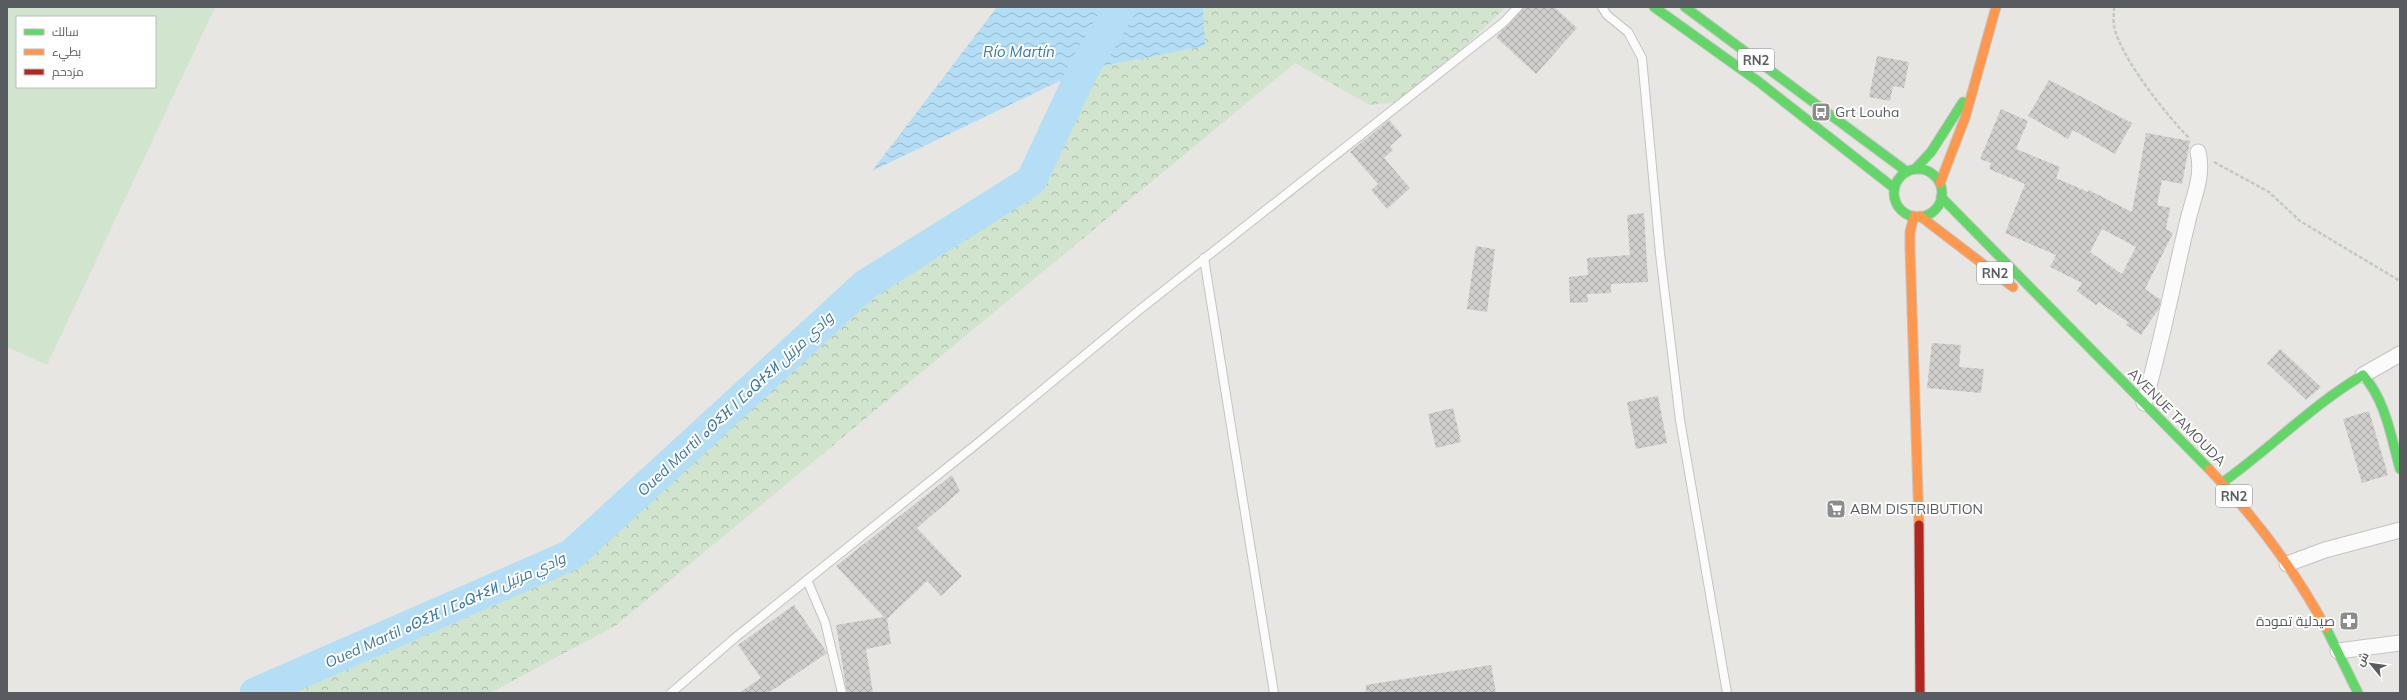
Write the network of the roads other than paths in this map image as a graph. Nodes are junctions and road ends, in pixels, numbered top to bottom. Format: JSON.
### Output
{"nodes":[{"id":1,"x":1518,"y":7,"type":"edge"},
{"id":2,"x":1602,"y":7,"type":"edge"},
{"id":3,"x":1654,"y":7,"type":"edge"},
{"id":4,"x":1686,"y":7,"type":"edge"},
{"id":5,"x":1996,"y":7,"type":"edge"},
{"id":6,"x":1978,"y":79,"type":"junction"},
{"id":7,"x":2198,"y":152,"type":"road end"},
{"id":8,"x":1910,"y":170,"type":"junction"},
{"id":9,"x":1940,"y":183,"type":"junction"},
{"id":10,"x":1894,"y":188,"type":"junction"},
{"id":11,"x":1942,"y":197,"type":"junction"},
{"id":12,"x":1912,"y":215,"type":"junction"},
{"id":13,"x":1910,"y":232,"type":"joint"},
{"id":14,"x":1204,"y":258,"type":"junction"},
{"id":15,"x":2070,"y":330,"type":"junction"},
{"id":16,"x":2400,"y":354,"type":"edge"},
{"id":17,"x":2363,"y":375,"type":"junction"},
{"id":18,"x":2144,"y":404,"type":"junction"},
{"id":19,"x":2400,"y":469,"type":"edge"},
{"id":20,"x":2223,"y":482,"type":"junction"},
{"id":21,"x":2400,"y":530,"type":"edge"},
{"id":22,"x":2287,"y":564,"type":"junction"},
{"id":23,"x":807,"y":580,"type":"junction"},
{"id":24,"x":2400,"y":643,"type":"edge"},
{"id":25,"x":2338,"y":651,"type":"junction"},
{"id":26,"x":671,"y":693,"type":"edge"},
{"id":27,"x":842,"y":693,"type":"edge"},
{"id":28,"x":1274,"y":693,"type":"edge"},
{"id":29,"x":1727,"y":693,"type":"edge"},
{"id":30,"x":1920,"y":693,"type":"edge"},
{"id":31,"x":2358,"y":693,"type":"edge"}],
"edges":[{"from":1,"to":14,"type":"lane"},
{"from":2,"to":29,"type":"lane"},
{"from":3,"to":10,"type":"main road","number":"RN2"},
{"from":4,"to":8,"type":"main road","number":"RN2"},
{"from":5,"to":6,"type":"main road"},
{"from":6,"to":8,"type":"main road"},
{"from":6,"to":9,"type":"main road"},
{"from":7,"to":18,"type":"street"},
{"from":8,"to":9,"type":"main road","number":"RN2"},
{"from":8,"to":10,"type":"main road"},
{"from":9,"to":11,"type":"main road"},
{"from":10,"to":12,"type":"main road","number":"RN2"},
{"from":11,"to":12,"type":"main road"},
{"from":11,"to":15,"type":"main road","name":"AVENUE TAMOUDA","number":"RN2"},
{"from":12,"to":13,"type":"street"},
{"from":12,"to":15,"type":"main road","name":"AVENUE TAMOUDA","number":"RN2"},
{"from":13,"to":30,"type":"main road"},
{"from":14,"to":23,"type":"lane"},
{"from":14,"to":28,"type":"lane"},
{"from":15,"to":18,"type":"main road","name":"AVENUE TAMOUDA","number":"RN2"},
{"from":16,"to":17,"type":"street"},
{"from":17,"to":19,"type":"main road"},
{"from":17,"to":20,"type":"main road"},
{"from":18,"to":20,"type":"main road","name":"AVENUE TAMOUDA","number":"RN2"},
{"from":20,"to":22,"type":"main road","name":"AVENUE TAMOUDA","number":"RN2"},
{"from":21,"to":22,"type":"street"},
{"from":22,"to":25,"type":"main road","name":"AVENUE TAMOUDA","number":"RN2"},
{"from":23,"to":26,"type":"lane"},
{"from":23,"to":27,"type":"lane"},
{"from":24,"to":25,"type":"street"},
{"from":25,"to":31,"type":"main road","name":"AVENUE TAMOUDA","number":"RN2"}]}
